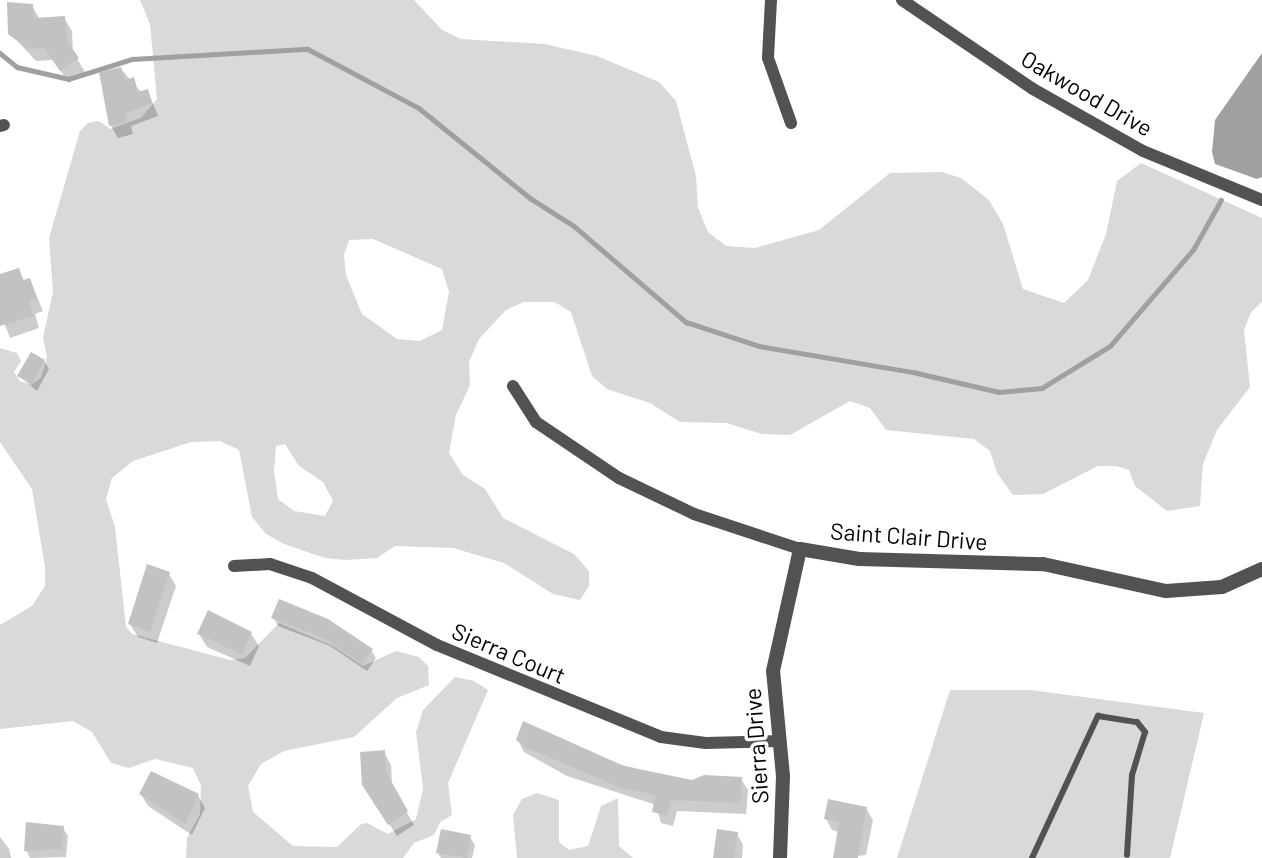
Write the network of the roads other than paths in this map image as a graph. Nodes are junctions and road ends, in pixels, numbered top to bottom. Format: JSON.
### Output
{"nodes":[{"id":1,"x":771,"y":0,"type":"edge"},
{"id":2,"x":902,"y":0,"type":"edge"},
{"id":3,"x":790,"y":123,"type":"dead end"},
{"id":4,"x":1262,"y":200,"type":"edge"},
{"id":5,"x":513,"y":386,"type":"dead end"},
{"id":6,"x":800,"y":549,"type":"junction"},
{"id":7,"x":234,"y":566,"type":"dead end"},
{"id":8,"x":1262,"y":569,"type":"edge"},
{"id":9,"x":780,"y":741,"type":"junction"},
{"id":10,"x":1127,"y":855,"type":"dead end"},
{"id":11,"x":780,"y":858,"type":"edge"},
{"id":12,"x":1032,"y":858,"type":"edge"}],
"edges":[{"from":1,"to":3,"type":"street"},
{"from":2,"to":4,"type":"street","name":"Oakwood Drive"},
{"from":5,"to":6,"type":"street","name":"Saint Clair Drive"},
{"from":6,"to":8,"type":"street","name":"Saint Clair Drive"},
{"from":6,"to":9,"type":"street","name":"Sierra Drive"},
{"from":7,"to":9,"type":"street","name":"Sierra Court"},
{"from":9,"to":11,"type":"street","name":"Sierra Drive"},
{"from":10,"to":12,"type":"lane"}]}
